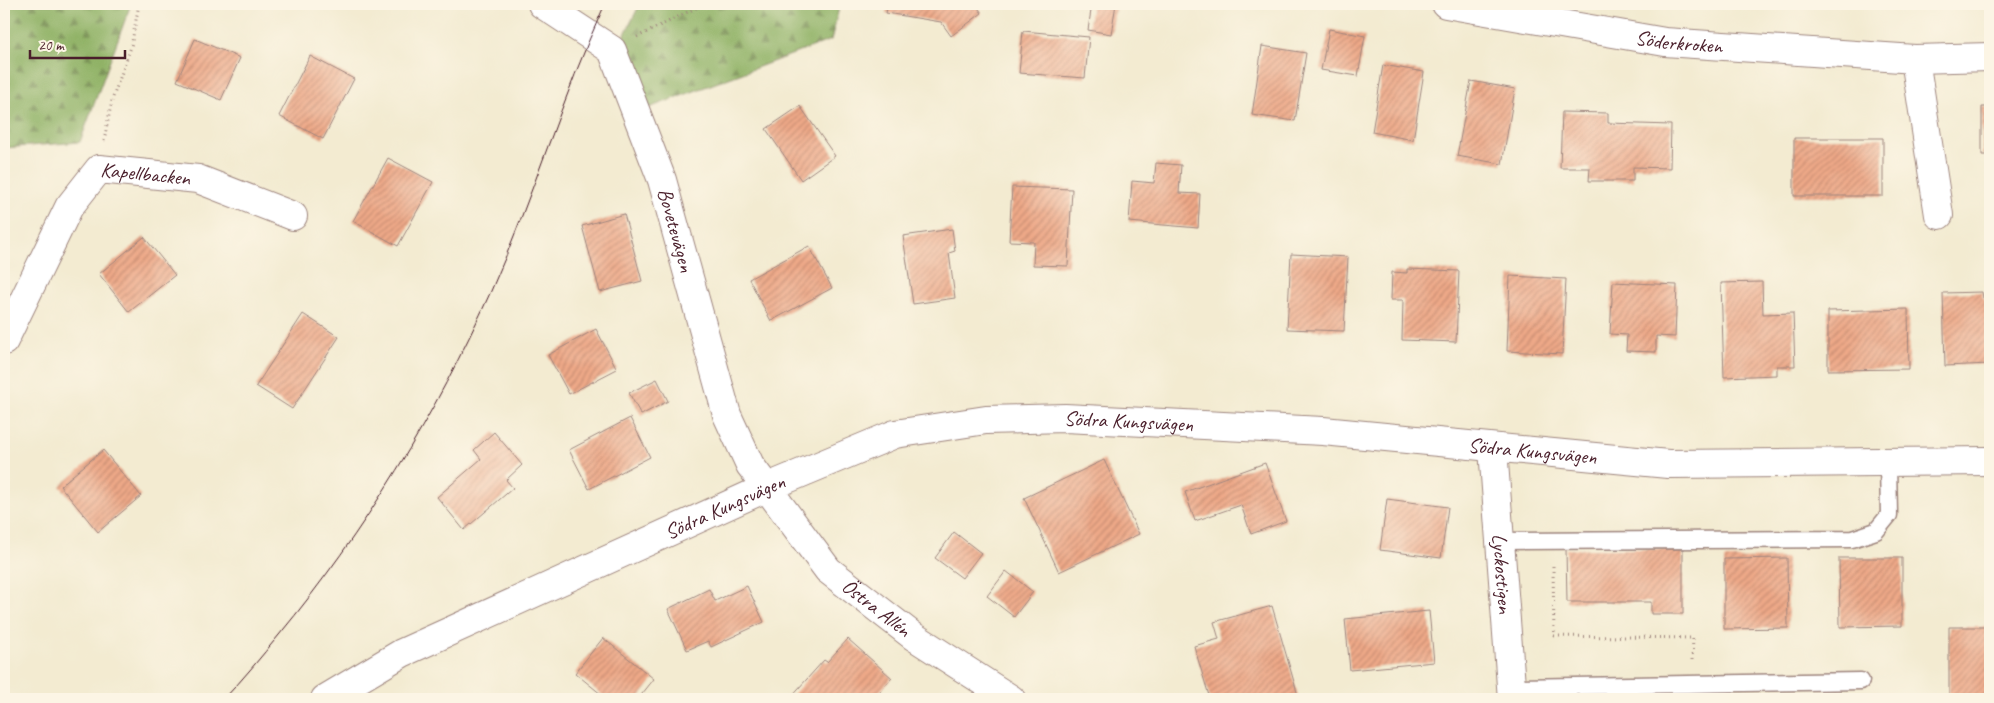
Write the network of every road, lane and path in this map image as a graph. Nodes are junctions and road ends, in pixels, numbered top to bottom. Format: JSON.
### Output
{"nodes":[{"id":1,"x":140,"y":4,"type":"edge"},
{"id":2,"x":542,"y":4,"type":"edge"},
{"id":3,"x":704,"y":4,"type":"edge"},
{"id":4,"x":1446,"y":4,"type":"edge"},
{"id":5,"x":612,"y":50,"type":"junction"},
{"id":6,"x":1990,"y":58,"type":"edge"},
{"id":7,"x":1915,"y":59,"type":"junction"},
{"id":8,"x":99,"y":169,"type":"junction"},
{"id":9,"x":1939,"y":215,"type":"dead end"},
{"id":10,"x":293,"y":216,"type":"dead end"},
{"id":11,"x":4,"y":342,"type":"edge"},
{"id":12,"x":1493,"y":449,"type":"junction"},
{"id":13,"x":1990,"y":461,"type":"edge"},
{"id":14,"x":1888,"y":463,"type":"junction"},
{"id":15,"x":768,"y":487,"type":"junction"},
{"id":16,"x":1500,"y":541,"type":"junction"},
{"id":17,"x":1552,"y":541,"type":"junction"},
{"id":18,"x":1693,"y":638,"type":"dead end"},
{"id":19,"x":1861,"y":681,"type":"dead end"},
{"id":20,"x":1512,"y":693,"type":"edge"},
{"id":21,"x":325,"y":699,"type":"edge"},
{"id":22,"x":1011,"y":699,"type":"edge"}],
"edges":[{"from":1,"to":8,"type":"path"},
{"from":2,"to":5,"type":"street"},
{"from":3,"to":5,"type":"path"},
{"from":4,"to":7,"type":"street","name":"Söderkroken"},
{"from":5,"to":15,"type":"street","name":"Bovetevägen"},
{"from":6,"to":7,"type":"street","name":"Söderkroken"},
{"from":7,"to":9,"type":"street"},
{"from":8,"to":10,"type":"street","name":"Kapellbacken"},
{"from":8,"to":11,"type":"street","name":"Kapellbacken"},
{"from":12,"to":14,"type":"street","name":"Södra Kungsvägen"},
{"from":12,"to":15,"type":"street","name":"Södra Kungsvägen"},
{"from":12,"to":16,"type":"street","name":"Lyckostigen"},
{"from":13,"to":14,"type":"street","name":"Södra Kungsvägen"},
{"from":14,"to":17,"type":"lane"},
{"from":15,"to":21,"type":"street","name":"Södra Kungsvägen"},
{"from":15,"to":22,"type":"street","name":"Östra Allén"},
{"from":16,"to":17,"type":"lane"},
{"from":16,"to":20,"type":"street","name":"Lyckostigen"},
{"from":17,"to":18,"type":"path"},
{"from":19,"to":20,"type":"lane"}]}
